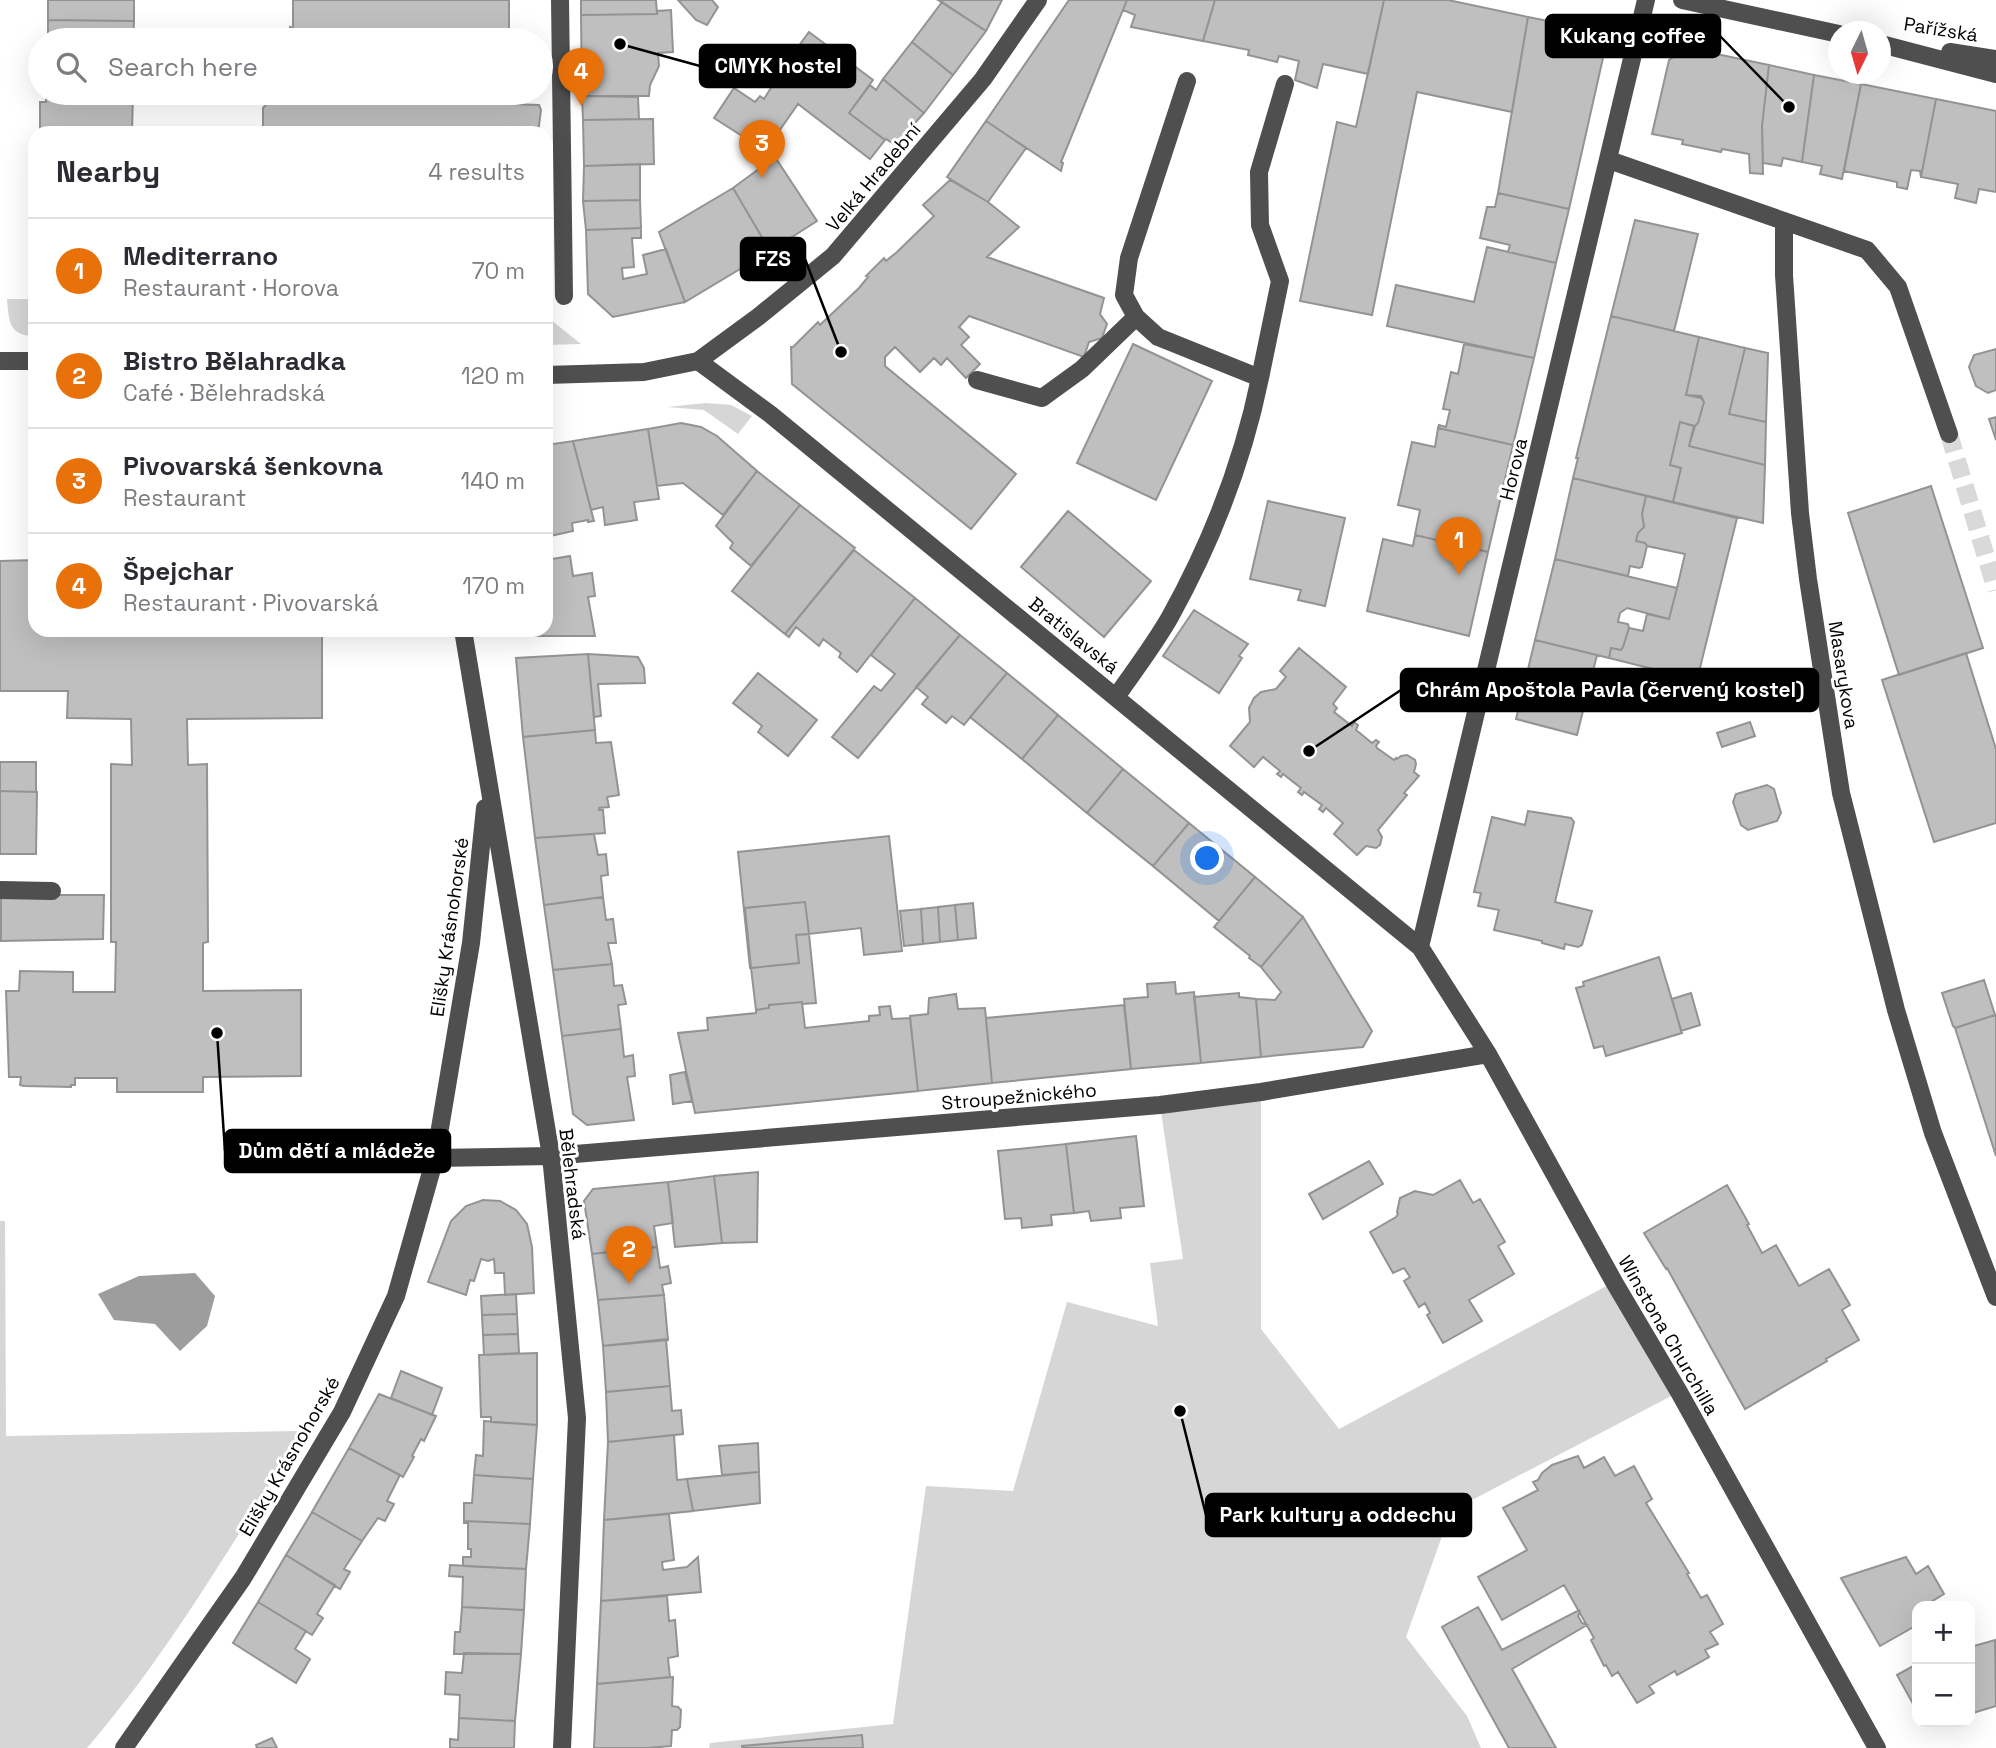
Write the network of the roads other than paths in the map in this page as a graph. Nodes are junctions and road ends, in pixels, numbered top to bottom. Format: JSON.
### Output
{"nodes":[{"id":1,"x":560,"y":0,"type":"edge"},
{"id":2,"x":1038,"y":0,"type":"edge"},
{"id":3,"x":1646,"y":0,"type":"edge"},
{"id":4,"x":1682,"y":0,"type":"edge"},
{"id":5,"x":1828,"y":32,"type":"edge"},
{"id":6,"x":1891,"y":44,"type":"edge"},
{"id":7,"x":1891,"y":46,"type":"edge"},
{"id":8,"x":1996,"y":59,"type":"edge"},
{"id":9,"x":1996,"y":74,"type":"edge"},
{"id":10,"x":1188,"y":81,"type":"dead end"},
{"id":11,"x":1285,"y":84,"type":"dead end"},
{"id":12,"x":1609,"y":160,"type":"junction"},
{"id":13,"x":1784,"y":221,"type":"junction"},
{"id":14,"x":564,"y":296,"type":"dead end"},
{"id":15,"x":1136,"y":317,"type":"junction"},
{"id":16,"x":0,"y":361,"type":"edge"},
{"id":17,"x":28,"y":361,"type":"edge"},
{"id":18,"x":698,"y":361,"type":"junction"},
{"id":19,"x":553,"y":375,"type":"edge"},
{"id":20,"x":1260,"y":379,"type":"junction"},
{"id":21,"x":977,"y":380,"type":"dead end"},
{"id":22,"x":1949,"y":434,"type":"tunnel mouth"},
{"id":23,"x":464,"y":637,"type":"edge"},
{"id":24,"x":1116,"y":697,"type":"junction"},
{"id":25,"x":488,"y":784,"type":"junction"},
{"id":26,"x":0,"y":890,"type":"edge"},
{"id":27,"x":52,"y":891,"type":"dead end"},
{"id":28,"x":1420,"y":947,"type":"junction"},
{"id":29,"x":1488,"y":1054,"type":"junction"},
{"id":30,"x":551,"y":1156,"type":"junction"},
{"id":31,"x":435,"y":1158,"type":"junction"},
{"id":32,"x":1996,"y":1297,"type":"edge"},
{"id":33,"x":124,"y":1748,"type":"edge"},
{"id":34,"x":562,"y":1748,"type":"edge"},
{"id":35,"x":1877,"y":1748,"type":"edge"}],
"edges":[{"from":1,"to":14,"type":"street"},
{"from":2,"to":18,"type":"street","name":"Velká Hradební"},
{"from":3,"to":12,"type":"street","name":"Horova"},
{"from":4,"to":5,"type":"street"},
{"from":6,"to":8,"type":"street","name":"Pařížská"},
{"from":7,"to":9,"type":"street","name":"Pařížská"},
{"from":10,"to":15,"type":"street"},
{"from":11,"to":20,"type":"street"},
{"from":12,"to":13,"type":"street"},
{"from":12,"to":28,"type":"street","name":"Horova"},
{"from":13,"to":22,"type":"street"},
{"from":13,"to":32,"type":"street","name":"Masarykova"},
{"from":15,"to":20,"type":"street"},
{"from":15,"to":21,"type":"street"},
{"from":16,"to":17,"type":"street"},
{"from":18,"to":19,"type":"street","name":"Velká Hradební"},
{"from":18,"to":24,"type":"street","name":"Bratislavská"},
{"from":20,"to":24,"type":"street"},
{"from":23,"to":25,"type":"street","name":"Bělehradská"},
{"from":24,"to":28,"type":"street","name":"Bratislavská"},
{"from":25,"to":30,"type":"street","name":"Bělehradská"},
{"from":25,"to":31,"type":"street","name":"Elišky Krásnohorské"},
{"from":26,"to":27,"type":"street"},
{"from":28,"to":29,"type":"street","name":"Winstona Churchilla"},
{"from":29,"to":30,"type":"street","name":"Stroupežnického"},
{"from":29,"to":35,"type":"street","name":"Winstona Churchilla"},
{"from":30,"to":31,"type":"street"},
{"from":30,"to":34,"type":"street","name":"Bělehradská"},
{"from":31,"to":33,"type":"street","name":"Elišky Krásnohorské"}]}
